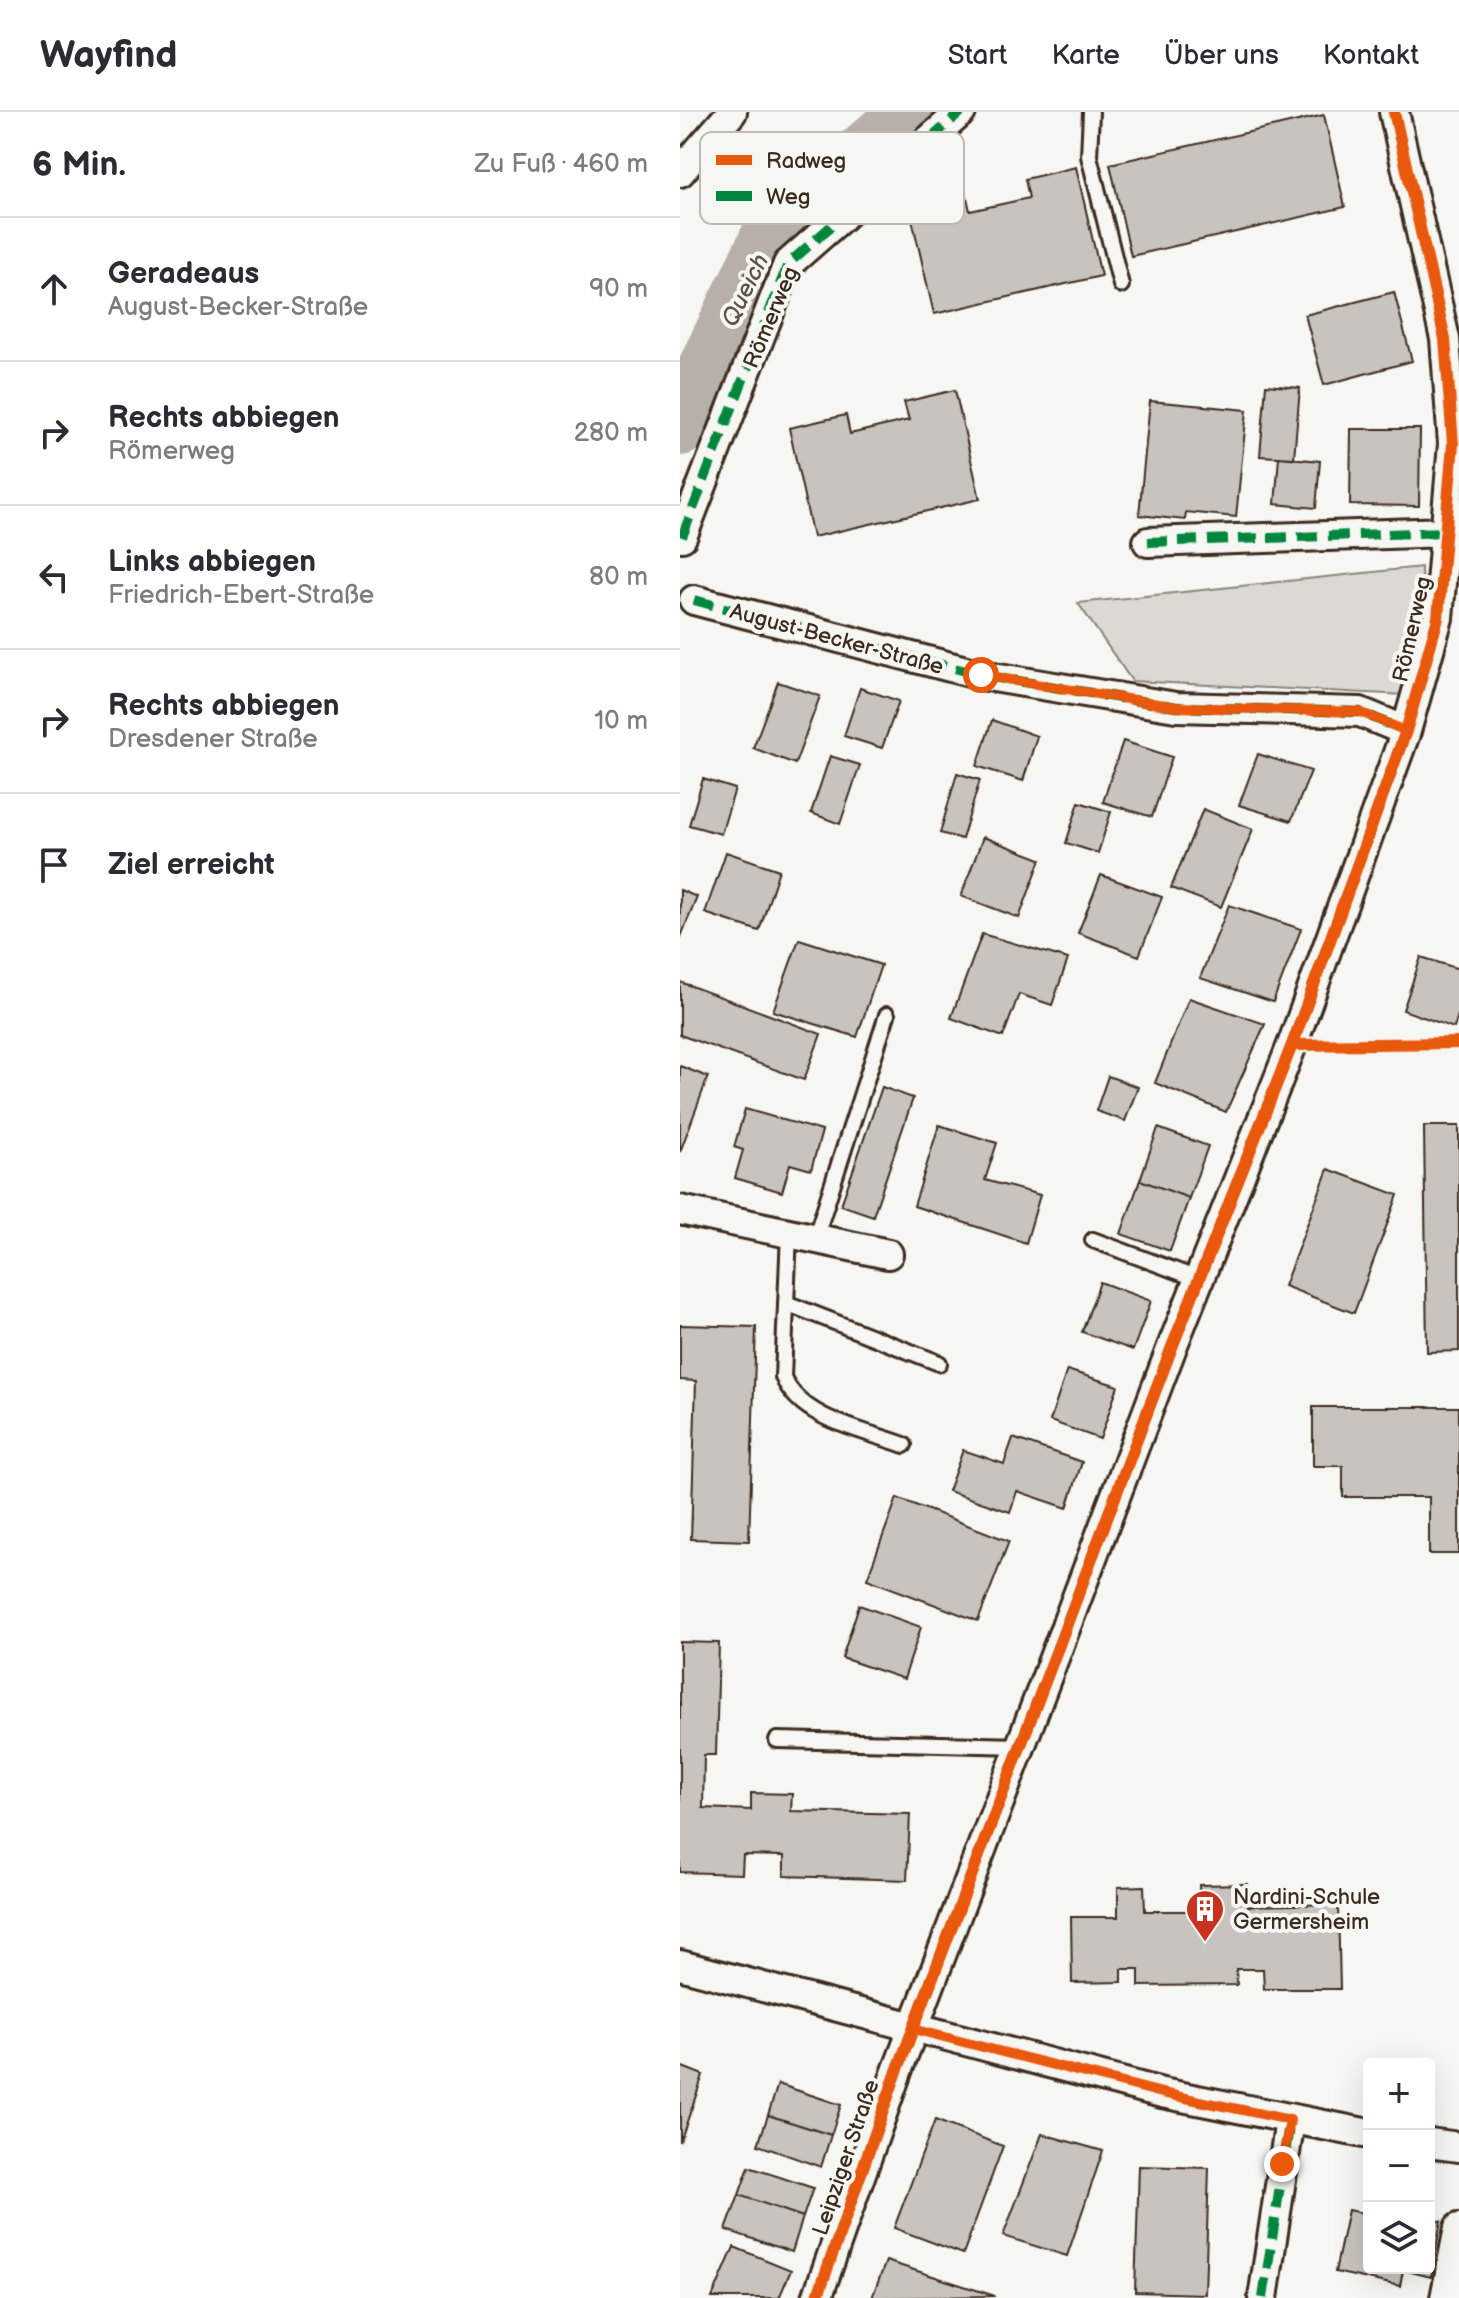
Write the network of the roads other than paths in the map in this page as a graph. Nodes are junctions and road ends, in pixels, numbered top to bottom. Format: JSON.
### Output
{"nodes":[{"id":1,"x":732,"y":112,"type":"edge"},
{"id":2,"x":961,"y":112,"type":"edge"},
{"id":3,"x":1091,"y":112,"type":"edge"},
{"id":4,"x":1394,"y":112,"type":"edge"},
{"id":5,"x":715,"y":132,"type":"edge"},
{"id":6,"x":938,"y":132,"type":"edge"},
{"id":7,"x":700,"y":149,"type":"edge"},
{"id":8,"x":680,"y":172,"type":"edge"},
{"id":9,"x":834,"y":224,"type":"edge"},
{"id":10,"x":1121,"y":285,"type":"dead end"},
{"id":11,"x":1447,"y":532,"type":"junction"},
{"id":12,"x":682,"y":537,"type":"edge"},
{"id":13,"x":1148,"y":542,"type":"dead end"},
{"id":14,"x":694,"y":600,"type":"dead end"},
{"id":15,"x":1449,"y":623,"type":"edge"},
{"id":16,"x":1406,"y":731,"type":"junction"},
{"id":17,"x":887,"y":1015,"type":"dead end"},
{"id":18,"x":680,"y":1210,"type":"edge"},
{"id":19,"x":802,"y":1236,"type":"junction"},
{"id":20,"x":1093,"y":1240,"type":"dead end"},
{"id":21,"x":888,"y":1254,"type":"dead end"},
{"id":22,"x":1198,"y":1279,"type":"junction"},
{"id":23,"x":786,"y":1303,"type":"junction"},
{"id":24,"x":939,"y":1363,"type":"dead end"},
{"id":25,"x":904,"y":1445,"type":"dead end"},
{"id":26,"x":777,"y":1740,"type":"dead end"},
{"id":27,"x":1021,"y":1746,"type":"junction"},
{"id":28,"x":680,"y":1965,"type":"edge"},
{"id":29,"x":913,"y":2029,"type":"junction"},
{"id":30,"x":1290,"y":2120,"type":"junction"},
{"id":31,"x":1363,"y":2133,"type":"edge"},
{"id":32,"x":1435,"y":2144,"type":"edge"},
{"id":33,"x":1459,"y":2147,"type":"edge"},
{"id":34,"x":1459,"y":2228,"type":"edge"},
{"id":35,"x":817,"y":2298,"type":"edge"},
{"id":36,"x":1263,"y":2298,"type":"edge"},
{"id":37,"x":1445,"y":2298,"type":"edge"}],
"edges":[{"from":1,"to":5,"type":"street"},
{"from":2,"to":6,"type":"street","name":"Römerweg"},
{"from":3,"to":10,"type":"lane"},
{"from":4,"to":11,"type":"street","name":"Römerweg"},
{"from":7,"to":8,"type":"street"},
{"from":9,"to":12,"type":"street","name":"Römerweg"},
{"from":11,"to":13,"type":"street"},
{"from":11,"to":15,"type":"street","name":"Römerweg"},
{"from":14,"to":16,"type":"street","name":"August-Becker-Straße"},
{"from":15,"to":16,"type":"street","name":"Römerweg"},
{"from":16,"to":22,"type":"street","name":"Römerweg"},
{"from":17,"to":19,"type":"lane"},
{"from":18,"to":19,"type":"street"},
{"from":19,"to":21,"type":"street"},
{"from":19,"to":23,"type":"lane"},
{"from":20,"to":22,"type":"lane"},
{"from":22,"to":27,"type":"street","name":"Römerweg"},
{"from":23,"to":24,"type":"lane"},
{"from":23,"to":25,"type":"lane"},
{"from":26,"to":27,"type":"lane"},
{"from":27,"to":29,"type":"street","name":"Römerweg"},
{"from":28,"to":29,"type":"street"},
{"from":29,"to":30,"type":"street"},
{"from":29,"to":35,"type":"street","name":"Leipziger Straße"},
{"from":30,"to":31,"type":"street"},
{"from":30,"to":36,"type":"street"},
{"from":32,"to":33,"type":"street"},
{"from":34,"to":37,"type":"street"}]}
